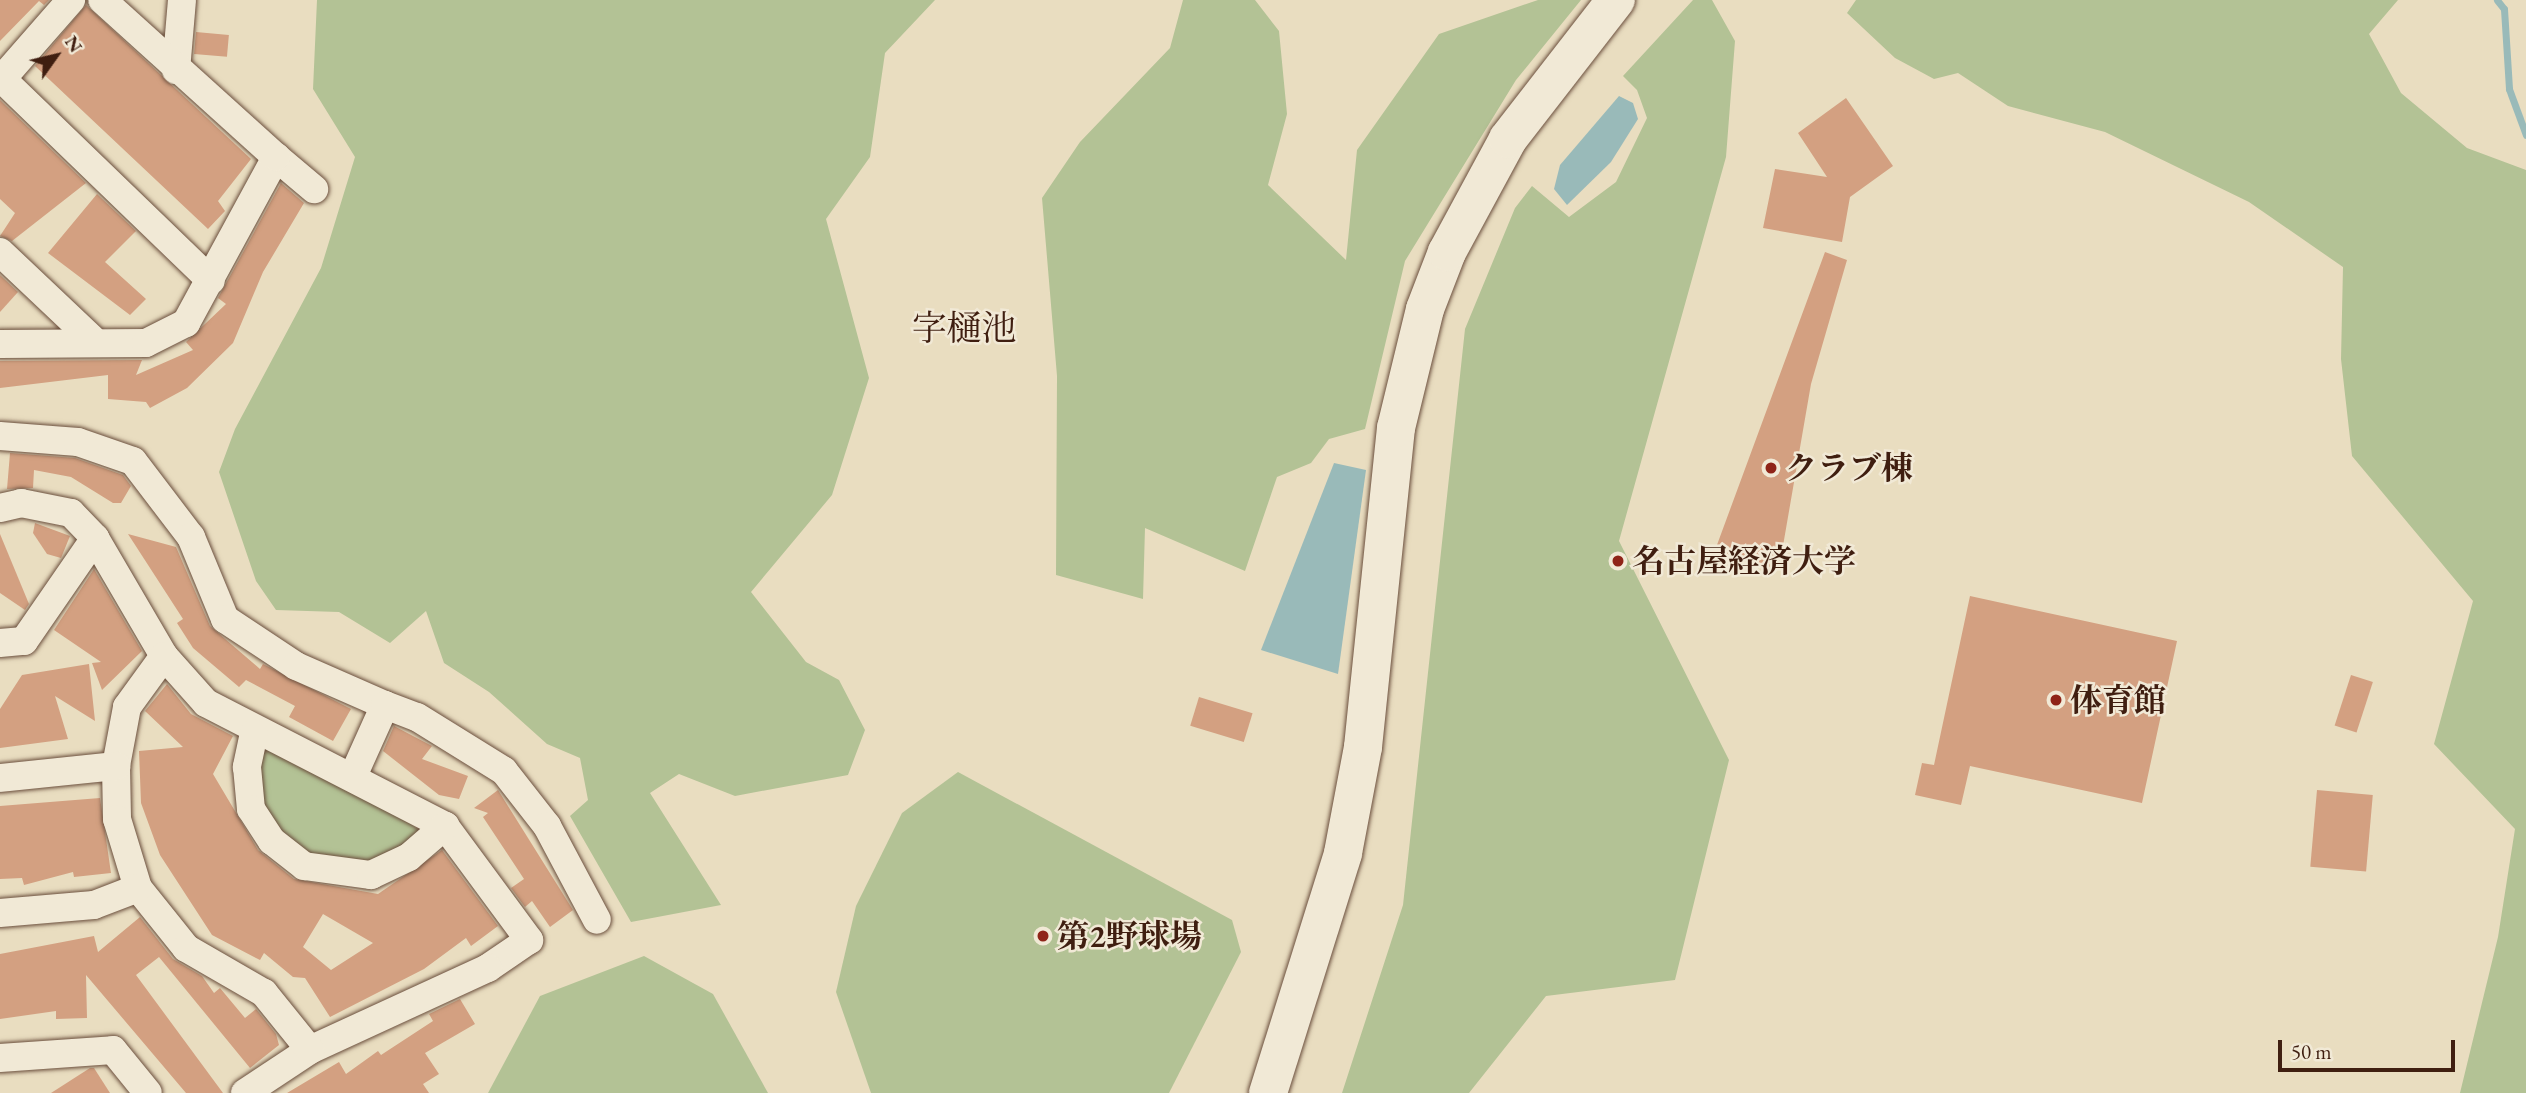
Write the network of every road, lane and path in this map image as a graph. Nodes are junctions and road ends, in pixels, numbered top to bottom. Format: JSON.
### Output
{"nodes":[{"id":1,"x":71,"y":0,"type":"edge"},
{"id":2,"x":102,"y":0,"type":"edge"},
{"id":3,"x":182,"y":0,"type":"edge"},
{"id":4,"x":1616,"y":0,"type":"edge"},
{"id":5,"x":176,"y":70,"type":"junction"},
{"id":6,"x":1,"y":79,"type":"edge"},
{"id":7,"x":276,"y":157,"type":"junction"},
{"id":8,"x":314,"y":189,"type":"dead end"},
{"id":9,"x":0,"y":252,"type":"edge"},
{"id":10,"x":211,"y":281,"type":"junction"},
{"id":11,"x":92,"y":339,"type":"junction"},
{"id":12,"x":0,"y":344,"type":"edge"},
{"id":13,"x":0,"y":436,"type":"edge"},
{"id":14,"x":0,"y":508,"type":"edge"},
{"id":15,"x":95,"y":538,"type":"junction"},
{"id":16,"x":0,"y":643,"type":"edge"},
{"id":17,"x":164,"y":656,"type":"junction"},
{"id":18,"x":385,"y":705,"type":"junction"},
{"id":19,"x":254,"y":733,"type":"junction"},
{"id":20,"x":116,"y":766,"type":"junction"},
{"id":21,"x":354,"y":774,"type":"junction"},
{"id":22,"x":0,"y":778,"type":"edge"},
{"id":23,"x":445,"y":826,"type":"junction"},
{"id":24,"x":138,"y":888,"type":"junction"},
{"id":25,"x":0,"y":913,"type":"edge"},
{"id":26,"x":597,"y":919,"type":"dead end"},
{"id":27,"x":310,"y":1050,"type":"junction"},
{"id":28,"x":0,"y":1058,"type":"edge"},
{"id":29,"x":148,"y":1093,"type":"edge"},
{"id":30,"x":245,"y":1093,"type":"edge"},
{"id":31,"x":1268,"y":1093,"type":"edge"}],
"edges":[{"from":1,"to":6,"type":"street"},
{"from":2,"to":5,"type":"street"},
{"from":3,"to":5,"type":"street"},
{"from":4,"to":31,"type":"street"},
{"from":5,"to":7,"type":"street"},
{"from":6,"to":10,"type":"street"},
{"from":7,"to":8,"type":"street"},
{"from":7,"to":10,"type":"street"},
{"from":9,"to":11,"type":"street"},
{"from":10,"to":11,"type":"street"},
{"from":11,"to":12,"type":"street"},
{"from":13,"to":18,"type":"street"},
{"from":14,"to":15,"type":"street"},
{"from":15,"to":16,"type":"street"},
{"from":15,"to":17,"type":"street"},
{"from":17,"to":19,"type":"street"},
{"from":17,"to":20,"type":"street"},
{"from":18,"to":21,"type":"street"},
{"from":18,"to":26,"type":"street"},
{"from":19,"to":21,"type":"street"},
{"from":19,"to":23,"type":"street"},
{"from":20,"to":22,"type":"street"},
{"from":20,"to":24,"type":"street"},
{"from":21,"to":23,"type":"street"},
{"from":23,"to":27,"type":"street"},
{"from":24,"to":25,"type":"street"},
{"from":24,"to":27,"type":"street"},
{"from":27,"to":30,"type":"street"},
{"from":28,"to":29,"type":"street"}]}
